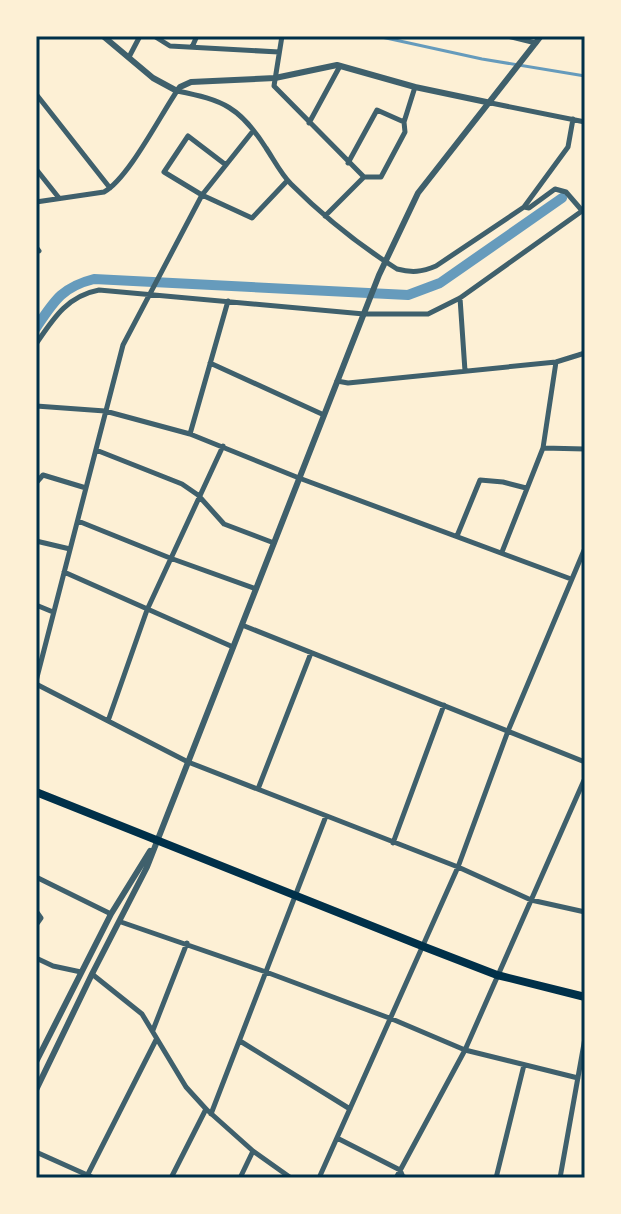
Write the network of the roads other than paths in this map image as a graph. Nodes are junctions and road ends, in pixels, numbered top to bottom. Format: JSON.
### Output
{"nodes":[{"id":1,"x":103,"y":36,"type":"edge"},
{"id":2,"x":140,"y":36,"type":"edge"},
{"id":3,"x":154,"y":36,"type":"edge"},
{"id":4,"x":197,"y":36,"type":"edge"},
{"id":5,"x":282,"y":36,"type":"edge"},
{"id":6,"x":507,"y":36,"type":"edge"},
{"id":7,"x":541,"y":36,"type":"edge"},
{"id":8,"x":536,"y":43,"type":"junction"},
{"id":9,"x":192,"y":47,"type":"junction"},
{"id":10,"x":279,"y":52,"type":"junction"},
{"id":11,"x":129,"y":57,"type":"junction"},
{"id":12,"x":340,"y":66,"type":"junction"},
{"id":13,"x":275,"y":78,"type":"junction"},
{"id":14,"x":415,"y":87,"type":"junction"},
{"id":15,"x":177,"y":91,"type":"junction"},
{"id":16,"x":36,"y":94,"type":"edge"},
{"id":17,"x":491,"y":103,"type":"junction"},
{"id":18,"x":573,"y":119,"type":"junction"},
{"id":19,"x":404,"y":122,"type":"junction"},
{"id":20,"x":585,"y":122,"type":"edge"},
{"id":21,"x":309,"y":123,"type":"junction"},
{"id":22,"x":253,"y":131,"type":"junction"},
{"id":23,"x":348,"y":163,"type":"junction"},
{"id":24,"x":226,"y":165,"type":"junction"},
{"id":25,"x":36,"y":169,"type":"edge"},
{"id":26,"x":364,"y":177,"type":"junction"},
{"id":27,"x":287,"y":181,"type":"junction"},
{"id":28,"x":110,"y":188,"type":"junction"},
{"id":29,"x":202,"y":195,"type":"junction"},
{"id":30,"x":59,"y":199,"type":"junction"},
{"id":31,"x":36,"y":202,"type":"edge"},
{"id":32,"x":524,"y":207,"type":"junction"},
{"id":33,"x":584,"y":213,"type":"edge"},
{"id":34,"x":325,"y":216,"type":"junction"},
{"id":35,"x":385,"y":261,"type":"junction"},
{"id":36,"x":151,"y":291,"type":"junction"},
{"id":37,"x":460,"y":298,"type":"junction"},
{"id":38,"x":228,"y":301,"type":"junction"},
{"id":39,"x":365,"y":310,"type":"junction"},
{"id":40,"x":36,"y":344,"type":"edge"},
{"id":41,"x":585,"y":353,"type":"edge"},
{"id":42,"x":556,"y":362,"type":"junction"},
{"id":43,"x":210,"y":363,"type":"junction"},
{"id":44,"x":465,"y":371,"type":"junction"},
{"id":45,"x":337,"y":381,"type":"junction"},
{"id":46,"x":36,"y":406,"type":"edge"},
{"id":47,"x":105,"y":411,"type":"junction"},
{"id":48,"x":324,"y":415,"type":"junction"},
{"id":49,"x":190,"y":434,"type":"junction"},
{"id":50,"x":223,"y":446,"type":"junction"},
{"id":51,"x":543,"y":448,"type":"junction"},
{"id":52,"x":585,"y":449,"type":"edge"},
{"id":53,"x":96,"y":450,"type":"junction"},
{"id":54,"x":299,"y":478,"type":"junction"},
{"id":55,"x":36,"y":483,"type":"edge"},
{"id":56,"x":86,"y":488,"type":"junction"},
{"id":57,"x":526,"y":488,"type":"junction"},
{"id":58,"x":198,"y":495,"type":"junction"},
{"id":59,"x":78,"y":521,"type":"junction"},
{"id":60,"x":457,"y":536,"type":"junction"},
{"id":61,"x":36,"y":541,"type":"edge"},
{"id":62,"x":274,"y":543,"type":"junction"},
{"id":63,"x":70,"y":549,"type":"junction"},
{"id":64,"x":584,"y":551,"type":"edge"},
{"id":65,"x":502,"y":552,"type":"junction"},
{"id":66,"x":170,"y":558,"type":"junction"},
{"id":67,"x":64,"y":572,"type":"junction"},
{"id":68,"x":571,"y":579,"type":"junction"},
{"id":69,"x":256,"y":589,"type":"junction"},
{"id":70,"x":36,"y":605,"type":"edge"},
{"id":71,"x":147,"y":610,"type":"junction"},
{"id":72,"x":53,"y":612,"type":"junction"},
{"id":73,"x":242,"y":625,"type":"junction"},
{"id":74,"x":233,"y":647,"type":"junction"},
{"id":75,"x":311,"y":653,"type":"junction"},
{"id":76,"x":36,"y":683,"type":"edge"},
{"id":77,"x":444,"y":705,"type":"junction"},
{"id":78,"x":108,"y":721,"type":"junction"},
{"id":79,"x":508,"y":731,"type":"junction"},
{"id":80,"x":188,"y":762,"type":"junction"},
{"id":81,"x":585,"y":762,"type":"edge"},
{"id":82,"x":585,"y":778,"type":"edge"},
{"id":83,"x":258,"y":789,"type":"junction"},
{"id":84,"x":36,"y":792,"type":"edge"},
{"id":85,"x":326,"y":816,"type":"junction"},
{"id":86,"x":157,"y":839,"type":"junction"},
{"id":87,"x":393,"y":843,"type":"junction"},
{"id":88,"x":458,"y":867,"type":"junction"},
{"id":89,"x":36,"y":877,"type":"edge"},
{"id":90,"x":295,"y":895,"type":"junction"},
{"id":91,"x":531,"y":900,"type":"junction"},
{"id":92,"x":36,"y":911,"type":"edge"},
{"id":93,"x":585,"y":912,"type":"edge"},
{"id":94,"x":111,"y":914,"type":"junction"},
{"id":95,"x":121,"y":922,"type":"junction"},
{"id":96,"x":36,"y":925,"type":"edge"},
{"id":97,"x":187,"y":943,"type":"junction"},
{"id":98,"x":422,"y":946,"type":"junction"},
{"id":99,"x":36,"y":958,"type":"edge"},
{"id":100,"x":81,"y":972,"type":"junction"},
{"id":101,"x":266,"y":972,"type":"junction"},
{"id":102,"x":92,"y":974,"type":"junction"},
{"id":103,"x":497,"y":975,"type":"junction"},
{"id":104,"x":585,"y":997,"type":"edge"},
{"id":105,"x":392,"y":1019,"type":"junction"},
{"id":106,"x":152,"y":1031,"type":"junction"},
{"id":107,"x":585,"y":1038,"type":"edge"},
{"id":108,"x":156,"y":1039,"type":"junction"},
{"id":109,"x":240,"y":1041,"type":"junction"},
{"id":110,"x":465,"y":1050,"type":"junction"},
{"id":111,"x":36,"y":1062,"type":"edge"},
{"id":112,"x":524,"y":1065,"type":"junction"},
{"id":113,"x":578,"y":1078,"type":"junction"},
{"id":114,"x":36,"y":1090,"type":"edge"},
{"id":115,"x":350,"y":1109,"type":"junction"},
{"id":116,"x":209,"y":1111,"type":"junction"},
{"id":117,"x":337,"y":1138,"type":"junction"},
{"id":118,"x":253,"y":1151,"type":"junction"},
{"id":119,"x":36,"y":1152,"type":"edge"},
{"id":120,"x":400,"y":1170,"type":"junction"},
{"id":121,"x":89,"y":1177,"type":"edge"},
{"id":122,"x":171,"y":1178,"type":"edge"},
{"id":123,"x":240,"y":1178,"type":"edge"},
{"id":124,"x":291,"y":1178,"type":"edge"},
{"id":125,"x":319,"y":1178,"type":"edge"},
{"id":126,"x":396,"y":1178,"type":"edge"},
{"id":127,"x":409,"y":1178,"type":"edge"},
{"id":128,"x":496,"y":1178,"type":"edge"},
{"id":129,"x":560,"y":1178,"type":"edge"}],
"edges":[{"from":1,"to":11,"type":"street"},
{"from":2,"to":11,"type":"street"},
{"from":3,"to":9,"type":"street"},
{"from":4,"to":9,"type":"street"},
{"from":5,"to":10,"type":"street"},
{"from":6,"to":8,"type":"street"},
{"from":7,"to":8,"type":"street"},
{"from":8,"to":17,"type":"street"},
{"from":9,"to":10,"type":"street"},
{"from":10,"to":13,"type":"street"},
{"from":11,"to":15,"type":"street"},
{"from":12,"to":13,"type":"street"},
{"from":12,"to":14,"type":"street"},
{"from":12,"to":21,"type":"street"},
{"from":13,"to":15,"type":"street"},
{"from":13,"to":21,"type":"street"},
{"from":14,"to":17,"type":"street"},
{"from":14,"to":19,"type":"street"},
{"from":15,"to":22,"type":"street"},
{"from":15,"to":28,"type":"street"},
{"from":16,"to":28,"type":"street"},
{"from":17,"to":18,"type":"street"},
{"from":17,"to":35,"type":"street"},
{"from":18,"to":20,"type":"street"},
{"from":18,"to":32,"type":"street"},
{"from":19,"to":23,"type":"street"},
{"from":19,"to":26,"type":"street"},
{"from":21,"to":23,"type":"street"},
{"from":22,"to":24,"type":"street"},
{"from":22,"to":27,"type":"street"},
{"from":23,"to":26,"type":"street"},
{"from":24,"to":29,"type":"street"},
{"from":24,"to":29,"type":"street"},
{"from":25,"to":30,"type":"street"},
{"from":26,"to":34,"type":"street"},
{"from":27,"to":29,"type":"street"},
{"from":27,"to":34,"type":"street"},
{"from":28,"to":30,"type":"street"},
{"from":29,"to":36,"type":"street"},
{"from":30,"to":31,"type":"street"},
{"from":32,"to":33,"type":"street"},
{"from":32,"to":35,"type":"street"},
{"from":33,"to":37,"type":"street"},
{"from":34,"to":35,"type":"street"},
{"from":35,"to":39,"type":"street"},
{"from":36,"to":38,"type":"street"},
{"from":36,"to":40,"type":"street"},
{"from":36,"to":47,"type":"street"},
{"from":37,"to":39,"type":"street"},
{"from":37,"to":44,"type":"street"},
{"from":38,"to":39,"type":"street"},
{"from":38,"to":43,"type":"street"},
{"from":39,"to":45,"type":"street"},
{"from":41,"to":42,"type":"street"},
{"from":42,"to":44,"type":"street"},
{"from":42,"to":51,"type":"street"},
{"from":43,"to":48,"type":"street"},
{"from":43,"to":49,"type":"street"},
{"from":44,"to":45,"type":"street"},
{"from":45,"to":48,"type":"street"},
{"from":46,"to":47,"type":"street"},
{"from":47,"to":49,"type":"street"},
{"from":47,"to":53,"type":"street"},
{"from":48,"to":54,"type":"street"},
{"from":49,"to":50,"type":"street"},
{"from":50,"to":54,"type":"street"},
{"from":50,"to":58,"type":"street"},
{"from":51,"to":52,"type":"street"},
{"from":51,"to":57,"type":"street"},
{"from":53,"to":56,"type":"street"},
{"from":53,"to":58,"type":"street"},
{"from":54,"to":60,"type":"street"},
{"from":54,"to":62,"type":"street"},
{"from":55,"to":56,"type":"street"},
{"from":56,"to":59,"type":"street"},
{"from":57,"to":60,"type":"street"},
{"from":57,"to":65,"type":"street"},
{"from":58,"to":62,"type":"street"},
{"from":58,"to":66,"type":"street"},
{"from":59,"to":63,"type":"street"},
{"from":59,"to":66,"type":"street"},
{"from":60,"to":65,"type":"street"},
{"from":61,"to":63,"type":"street"},
{"from":62,"to":69,"type":"street"},
{"from":63,"to":67,"type":"street"},
{"from":64,"to":68,"type":"street"},
{"from":65,"to":68,"type":"street"},
{"from":66,"to":69,"type":"street"},
{"from":66,"to":71,"type":"street"},
{"from":67,"to":71,"type":"street"},
{"from":67,"to":72,"type":"street"},
{"from":68,"to":79,"type":"street"},
{"from":69,"to":73,"type":"street"},
{"from":70,"to":72,"type":"street"},
{"from":71,"to":74,"type":"street"},
{"from":71,"to":78,"type":"street"},
{"from":72,"to":76,"type":"street"},
{"from":73,"to":74,"type":"street"},
{"from":73,"to":75,"type":"street"},
{"from":74,"to":80,"type":"street"},
{"from":75,"to":77,"type":"street"},
{"from":75,"to":83,"type":"street"},
{"from":76,"to":78,"type":"street"},
{"from":77,"to":79,"type":"street"},
{"from":77,"to":87,"type":"street"},
{"from":78,"to":80,"type":"street"},
{"from":79,"to":81,"type":"street"},
{"from":79,"to":88,"type":"street"},
{"from":80,"to":83,"type":"street"},
{"from":80,"to":86,"type":"street"},
{"from":82,"to":91,"type":"street"},
{"from":83,"to":85,"type":"street"},
{"from":84,"to":86,"type":"main road"},
{"from":85,"to":87,"type":"street"},
{"from":85,"to":90,"type":"street"},
{"from":86,"to":90,"type":"main road"},
{"from":86,"to":94,"type":"street"},
{"from":86,"to":95,"type":"street"},
{"from":87,"to":88,"type":"street"},
{"from":88,"to":91,"type":"street"},
{"from":88,"to":98,"type":"street"},
{"from":89,"to":94,"type":"street"},
{"from":90,"to":98,"type":"main road"},
{"from":90,"to":101,"type":"street"},
{"from":91,"to":93,"type":"street"},
{"from":91,"to":103,"type":"street"},
{"from":92,"to":96,"type":"street"},
{"from":94,"to":100,"type":"street"},
{"from":95,"to":97,"type":"street"},
{"from":95,"to":102,"type":"street"},
{"from":97,"to":101,"type":"street"},
{"from":97,"to":106,"type":"street"},
{"from":98,"to":103,"type":"main road"},
{"from":98,"to":105,"type":"street"},
{"from":99,"to":100,"type":"street"},
{"from":100,"to":111,"type":"street"},
{"from":101,"to":105,"type":"street"},
{"from":101,"to":109,"type":"street"},
{"from":102,"to":106,"type":"street"},
{"from":102,"to":114,"type":"street"},
{"from":103,"to":104,"type":"main road"},
{"from":103,"to":110,"type":"street"},
{"from":105,"to":110,"type":"street"},
{"from":105,"to":115,"type":"street"},
{"from":106,"to":108,"type":"street"},
{"from":107,"to":113,"type":"street"},
{"from":108,"to":116,"type":"street"},
{"from":108,"to":121,"type":"street"},
{"from":109,"to":115,"type":"street"},
{"from":109,"to":116,"type":"street"},
{"from":110,"to":112,"type":"street"},
{"from":110,"to":120,"type":"street"},
{"from":112,"to":113,"type":"street"},
{"from":112,"to":128,"type":"street"},
{"from":113,"to":129,"type":"street"},
{"from":115,"to":117,"type":"street"},
{"from":116,"to":118,"type":"street"},
{"from":116,"to":122,"type":"street"},
{"from":117,"to":120,"type":"street"},
{"from":117,"to":125,"type":"street"},
{"from":118,"to":123,"type":"street"},
{"from":118,"to":124,"type":"street"},
{"from":119,"to":121,"type":"street"},
{"from":120,"to":126,"type":"street"},
{"from":120,"to":127,"type":"street"}]}
